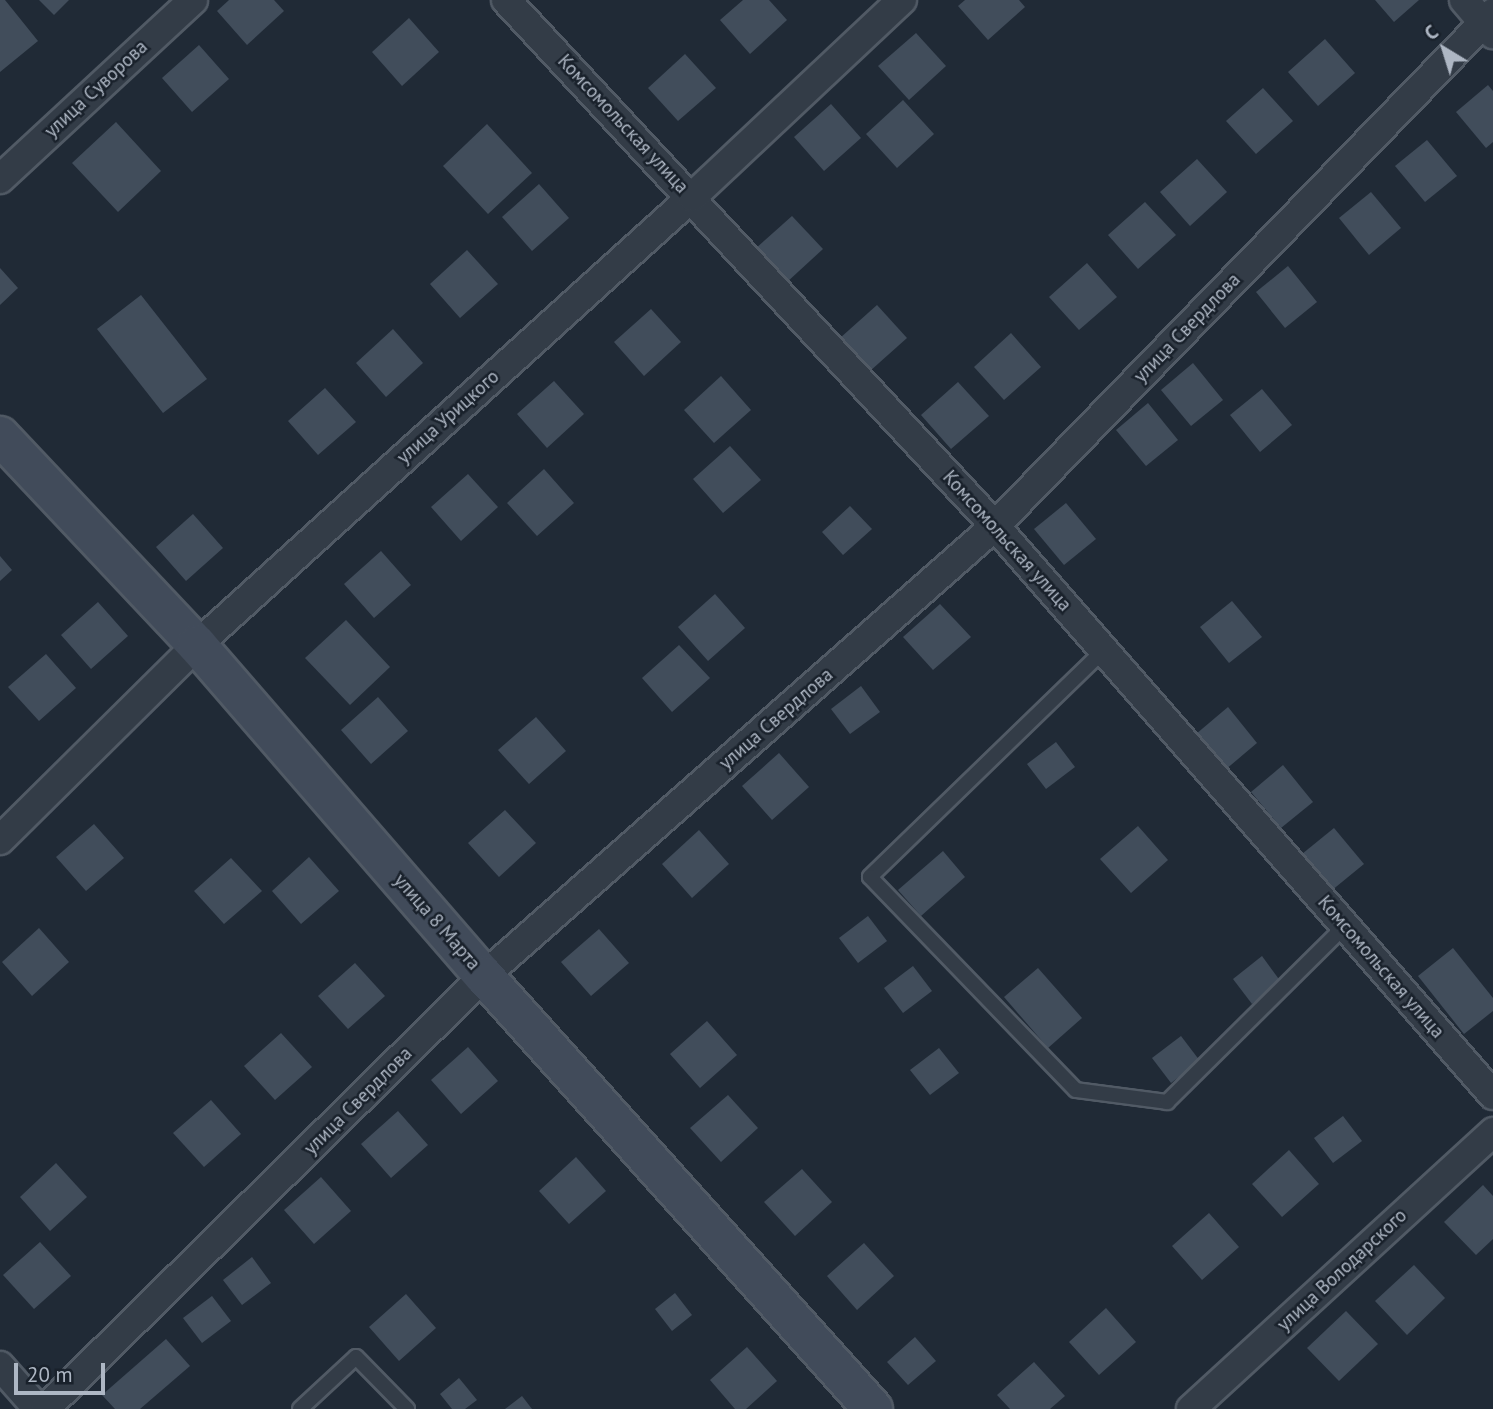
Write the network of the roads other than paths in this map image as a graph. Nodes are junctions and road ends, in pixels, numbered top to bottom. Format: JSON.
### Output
{"nodes":[{"id":1,"x":193,"y":0,"type":"edge"},
{"id":2,"x":506,"y":0,"type":"edge"},
{"id":3,"x":902,"y":0,"type":"edge"},
{"id":4,"x":1464,"y":0,"type":"edge"},
{"id":5,"x":1490,"y":23,"type":"edge"},
{"id":6,"x":0,"y":179,"type":"edge"},
{"id":7,"x":692,"y":197,"type":"junction"},
{"id":8,"x":0,"y":436,"type":"edge"},
{"id":9,"x":995,"y":526,"type":"junction"},
{"id":10,"x":197,"y":645,"type":"junction"},
{"id":11,"x":1104,"y":650,"type":"junction"},
{"id":12,"x":0,"y":840,"type":"edge"},
{"id":13,"x":1345,"y":926,"type":"junction"},
{"id":14,"x":484,"y":976,"type":"junction"},
{"id":15,"x":1493,"y":1095,"type":"edge"},
{"id":16,"x":1493,"y":1132,"type":"edge"},
{"id":17,"x":0,"y":1366,"type":"edge"},
{"id":18,"x":38,"y":1409,"type":"edge"},
{"id":19,"x":45,"y":1409,"type":"edge"},
{"id":20,"x":300,"y":1409,"type":"edge"},
{"id":21,"x":407,"y":1409,"type":"edge"},
{"id":22,"x":873,"y":1409,"type":"edge"},
{"id":23,"x":1191,"y":1409,"type":"edge"}],
"edges":[{"from":1,"to":6,"type":"street","name":"улица Суворова"},
{"from":2,"to":7,"type":"street","name":"Комсомольская улица"},
{"from":3,"to":7,"type":"street","name":"улица Урицкого"},
{"from":4,"to":5,"type":"street"},
{"from":5,"to":9,"type":"street","name":"улица Свердлова"},
{"from":7,"to":9,"type":"street","name":"Комсомольская улица"},
{"from":7,"to":10,"type":"street","name":"улица Урицкого"},
{"from":8,"to":10,"type":"main road","name":"улица 8 Марта"},
{"from":9,"to":11,"type":"street","name":"Комсомольская улица"},
{"from":9,"to":14,"type":"street","name":"улица Свердлова"},
{"from":10,"to":12,"type":"street","name":"улица Урицкого"},
{"from":10,"to":14,"type":"main road","name":"улица 8 Марта"},
{"from":11,"to":13,"type":"street","name":"Комсомольская улица"},
{"from":11,"to":13,"type":"lane"},
{"from":13,"to":15,"type":"street","name":"Комсомольская улица"},
{"from":14,"to":19,"type":"street","name":"улица Свердлова"},
{"from":14,"to":22,"type":"main road","name":"улица 8 Марта"},
{"from":16,"to":23,"type":"street","name":"улица Володарского"},
{"from":17,"to":18,"type":"street"},
{"from":20,"to":21,"type":"lane"}]}
